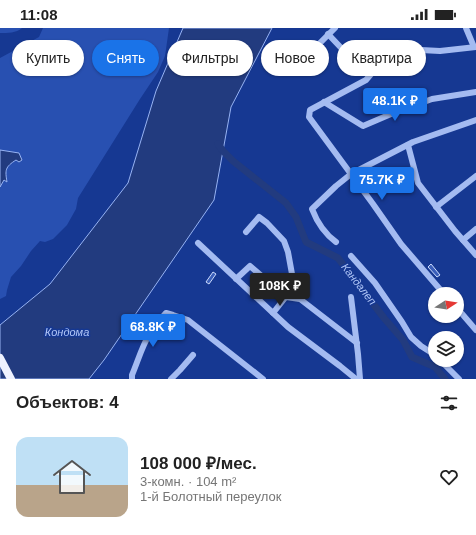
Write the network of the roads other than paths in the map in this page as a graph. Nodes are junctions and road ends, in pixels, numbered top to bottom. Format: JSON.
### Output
{"nodes":[{"id":1,"x":335,"y":28,"type":"edge"},
{"id":2,"x":466,"y":28,"type":"edge"},
{"id":3,"x":328,"y":34,"type":"junction"},
{"id":4,"x":322,"y":40,"type":"edge"},
{"id":5,"x":337,"y":44,"type":"edge"},
{"id":6,"x":475,"y":47,"type":"edge"},
{"id":7,"x":426,"y":50,"type":"edge"},
{"id":8,"x":369,"y":76,"type":"edge"},
{"id":9,"x":476,"y":92,"type":"edge"},
{"id":10,"x":324,"y":102,"type":"junction"},
{"id":11,"x":476,"y":120,"type":"edge"},
{"id":12,"x":408,"y":145,"type":"junction"},
{"id":13,"x":351,"y":174,"type":"junction"},
{"id":14,"x":476,"y":176,"type":"edge"},
{"id":15,"x":436,"y":207,"type":"junction"},
{"id":16,"x":476,"y":229,"type":"edge"},
{"id":17,"x":246,"y":232,"type":"dead end"},
{"id":18,"x":463,"y":240,"type":"junction"},
{"id":19,"x":336,"y":242,"type":"dead end"},
{"id":20,"x":198,"y":243,"type":"dead end"},
{"id":21,"x":476,"y":255,"type":"edge"},
{"id":22,"x":351,"y":256,"type":"dead end"},
{"id":23,"x":236,"y":279,"type":"junction"},
{"id":24,"x":438,"y":287,"type":"edge"},
{"id":25,"x":286,"y":297,"type":"junction"},
{"id":26,"x":351,"y":297,"type":"dead end"},
{"id":27,"x":273,"y":313,"type":"junction"},
{"id":28,"x":464,"y":316,"type":"edge"},
{"id":29,"x":476,"y":330,"type":"edge"},
{"id":30,"x":357,"y":343,"type":"junction"},
{"id":31,"x":428,"y":350,"type":"edge"},
{"id":32,"x":193,"y":355,"type":"dead end"},
{"id":33,"x":0,"y":358,"type":"edge"},
{"id":34,"x":447,"y":367,"type":"edge"},
{"id":35,"x":261,"y":378,"type":"edge"},
{"id":36,"x":11,"y":379,"type":"edge"},
{"id":37,"x":132,"y":379,"type":"edge"},
{"id":38,"x":171,"y":379,"type":"edge"},
{"id":39,"x":356,"y":379,"type":"edge"},
{"id":40,"x":360,"y":379,"type":"edge"},
{"id":41,"x":459,"y":379,"type":"edge"}],
"edges":[{"from":1,"to":3,"type":"street"},
{"from":2,"to":6,"type":"street"},
{"from":3,"to":4,"type":"street"},
{"from":3,"to":5,"type":"street"},
{"from":6,"to":7,"type":"street"},
{"from":8,"to":10,"type":"street"},
{"from":9,"to":10,"type":"street"},
{"from":10,"to":13,"type":"street"},
{"from":11,"to":12,"type":"street"},
{"from":12,"to":13,"type":"street"},
{"from":12,"to":15,"type":"street"},
{"from":13,"to":19,"type":"street"},
{"from":13,"to":24,"type":"street"},
{"from":14,"to":15,"type":"street"},
{"from":15,"to":18,"type":"street"},
{"from":16,"to":18,"type":"street"},
{"from":17,"to":25,"type":"street"},
{"from":18,"to":21,"type":"street"},
{"from":20,"to":23,"type":"street"},
{"from":22,"to":31,"type":"street"},
{"from":23,"to":25,"type":"street"},
{"from":23,"to":27,"type":"street"},
{"from":25,"to":27,"type":"street"},
{"from":25,"to":30,"type":"street"},
{"from":26,"to":30,"type":"street"},
{"from":27,"to":39,"type":"street"},
{"from":28,"to":29,"type":"street"},
{"from":30,"to":40,"type":"street"},
{"from":32,"to":38,"type":"street"},
{"from":33,"to":36,"type":"main road"},
{"from":34,"to":41,"type":"street"},
{"from":35,"to":37,"type":"street"}]}
